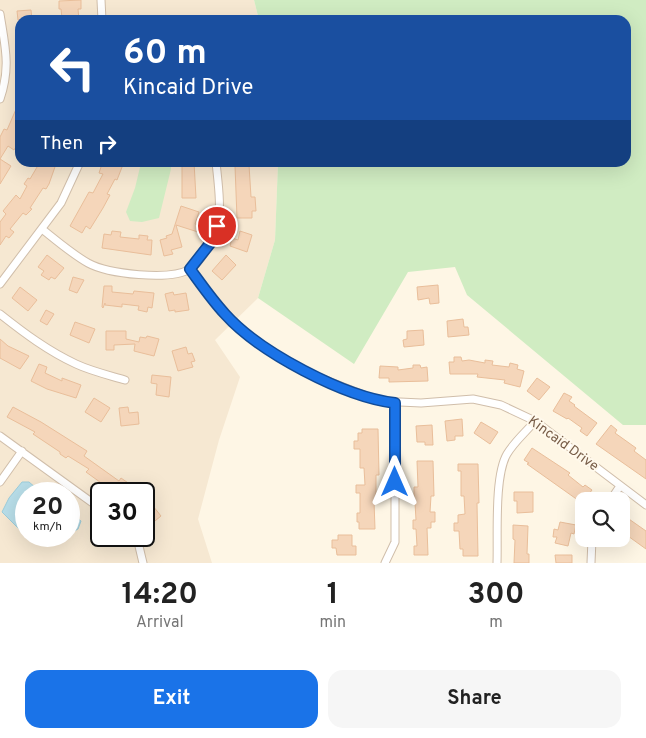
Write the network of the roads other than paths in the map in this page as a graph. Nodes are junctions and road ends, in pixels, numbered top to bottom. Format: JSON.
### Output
{"nodes":[{"id":1,"x":101,"y":0,"type":"edge"},
{"id":2,"x":0,"y":14,"type":"edge"},
{"id":3,"x":102,"y":15,"type":"edge"},
{"id":4,"x":0,"y":99,"type":"edge"},
{"id":5,"x":78,"y":167,"type":"edge"},
{"id":6,"x":216,"y":167,"type":"edge"},
{"id":7,"x":42,"y":229,"type":"junction"},
{"id":8,"x":190,"y":269,"type":"junction"},
{"id":9,"x":0,"y":284,"type":"edge"},
{"id":10,"x":0,"y":314,"type":"edge"},
{"id":11,"x":124,"y":380,"type":"dead end"},
{"id":12,"x":395,"y":403,"type":"junction"},
{"id":13,"x":534,"y":421,"type":"junction"},
{"id":14,"x":0,"y":436,"type":"edge"},
{"id":15,"x":22,"y":451,"type":"junction"},
{"id":16,"x":0,"y":482,"type":"edge"},
{"id":17,"x":620,"y":486,"type":"junction"},
{"id":18,"x":616,"y":492,"type":"edge"},
{"id":19,"x":90,"y":501,"type":"edge"},
{"id":20,"x":646,"y":505,"type":"edge"},
{"id":21,"x":139,"y":547,"type":"edge"},
{"id":22,"x":592,"y":547,"type":"edge"},
{"id":23,"x":143,"y":563,"type":"edge"},
{"id":24,"x":385,"y":563,"type":"edge"},
{"id":25,"x":497,"y":563,"type":"edge"},
{"id":26,"x":591,"y":563,"type":"edge"}],
"edges":[{"from":1,"to":3,"type":"street"},
{"from":2,"to":4,"type":"street"},
{"from":5,"to":7,"type":"street"},
{"from":6,"to":8,"type":"street"},
{"from":7,"to":8,"type":"street"},
{"from":7,"to":9,"type":"street"},
{"from":8,"to":12,"type":"street","name":"Kincaid Drive"},
{"from":10,"to":11,"type":"street"},
{"from":12,"to":13,"type":"street","name":"Kincaid Drive"},
{"from":12,"to":24,"type":"street"},
{"from":13,"to":17,"type":"street","name":"Kincaid Drive"},
{"from":13,"to":25,"type":"street"},
{"from":14,"to":15,"type":"street"},
{"from":15,"to":16,"type":"street"},
{"from":15,"to":19,"type":"street"},
{"from":17,"to":18,"type":"street"},
{"from":17,"to":20,"type":"street","name":"Kincaid Drive"},
{"from":21,"to":23,"type":"street"},
{"from":22,"to":26,"type":"street"}]}
